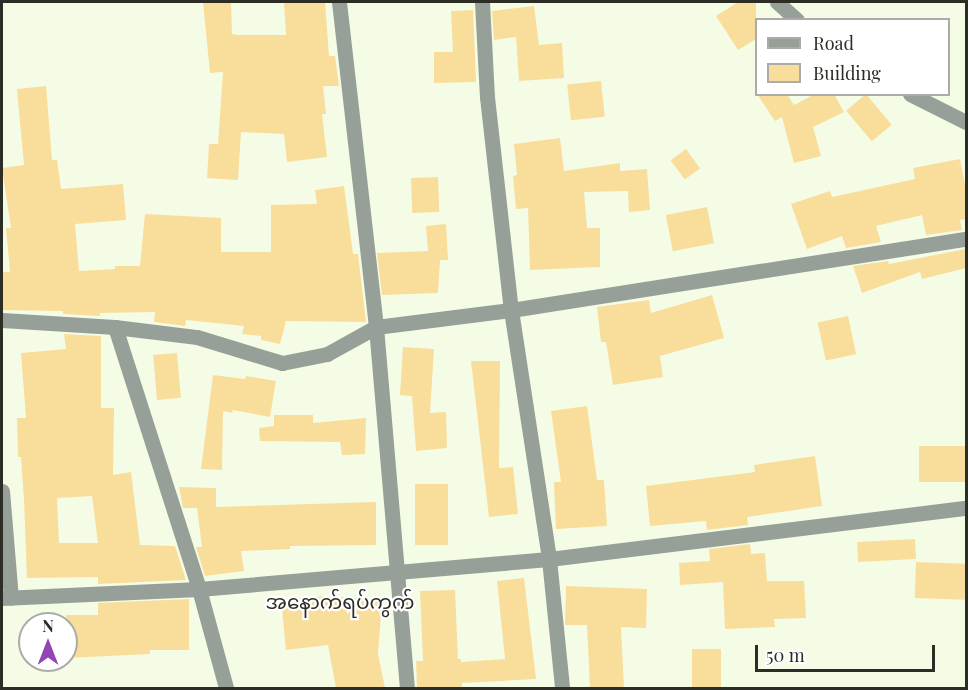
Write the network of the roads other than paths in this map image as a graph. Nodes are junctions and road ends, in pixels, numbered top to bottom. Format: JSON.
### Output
{"nodes":[{"id":1,"x":339,"y":2,"type":"edge"},
{"id":2,"x":482,"y":2,"type":"edge"},
{"id":3,"x":777,"y":2,"type":"edge"},
{"id":4,"x":795,"y":18,"type":"edge"},
{"id":5,"x":914,"y":96,"type":"edge"},
{"id":6,"x":966,"y":122,"type":"edge"},
{"id":7,"x":966,"y":239,"type":"edge"},
{"id":8,"x":511,"y":309,"type":"junction"},
{"id":9,"x":2,"y":320,"type":"edge"},
{"id":10,"x":115,"y":327,"type":"junction"},
{"id":11,"x":376,"y":327,"type":"junction"},
{"id":12,"x":2,"y":491,"type":"edge"},
{"id":13,"x":966,"y":508,"type":"edge"},
{"id":14,"x":549,"y":559,"type":"junction"},
{"id":15,"x":397,"y":573,"type":"junction"},
{"id":16,"x":199,"y":589,"type":"junction"},
{"id":17,"x":6,"y":598,"type":"edge"},
{"id":18,"x":226,"y":688,"type":"edge"},
{"id":19,"x":407,"y":688,"type":"edge"},
{"id":20,"x":562,"y":688,"type":"edge"}],
"edges":[{"from":1,"to":11,"type":"street"},
{"from":2,"to":8,"type":"street"},
{"from":3,"to":4,"type":"street"},
{"from":5,"to":6,"type":"street"},
{"from":7,"to":8,"type":"street"},
{"from":8,"to":11,"type":"street"},
{"from":8,"to":14,"type":"street"},
{"from":9,"to":10,"type":"street"},
{"from":10,"to":11,"type":"street"},
{"from":10,"to":16,"type":"street"},
{"from":11,"to":15,"type":"street"},
{"from":12,"to":17,"type":"street"},
{"from":13,"to":14,"type":"street"},
{"from":14,"to":15,"type":"street"},
{"from":14,"to":20,"type":"street"},
{"from":15,"to":16,"type":"street"},
{"from":15,"to":19,"type":"street"},
{"from":16,"to":17,"type":"street"},
{"from":16,"to":18,"type":"street"}]}
